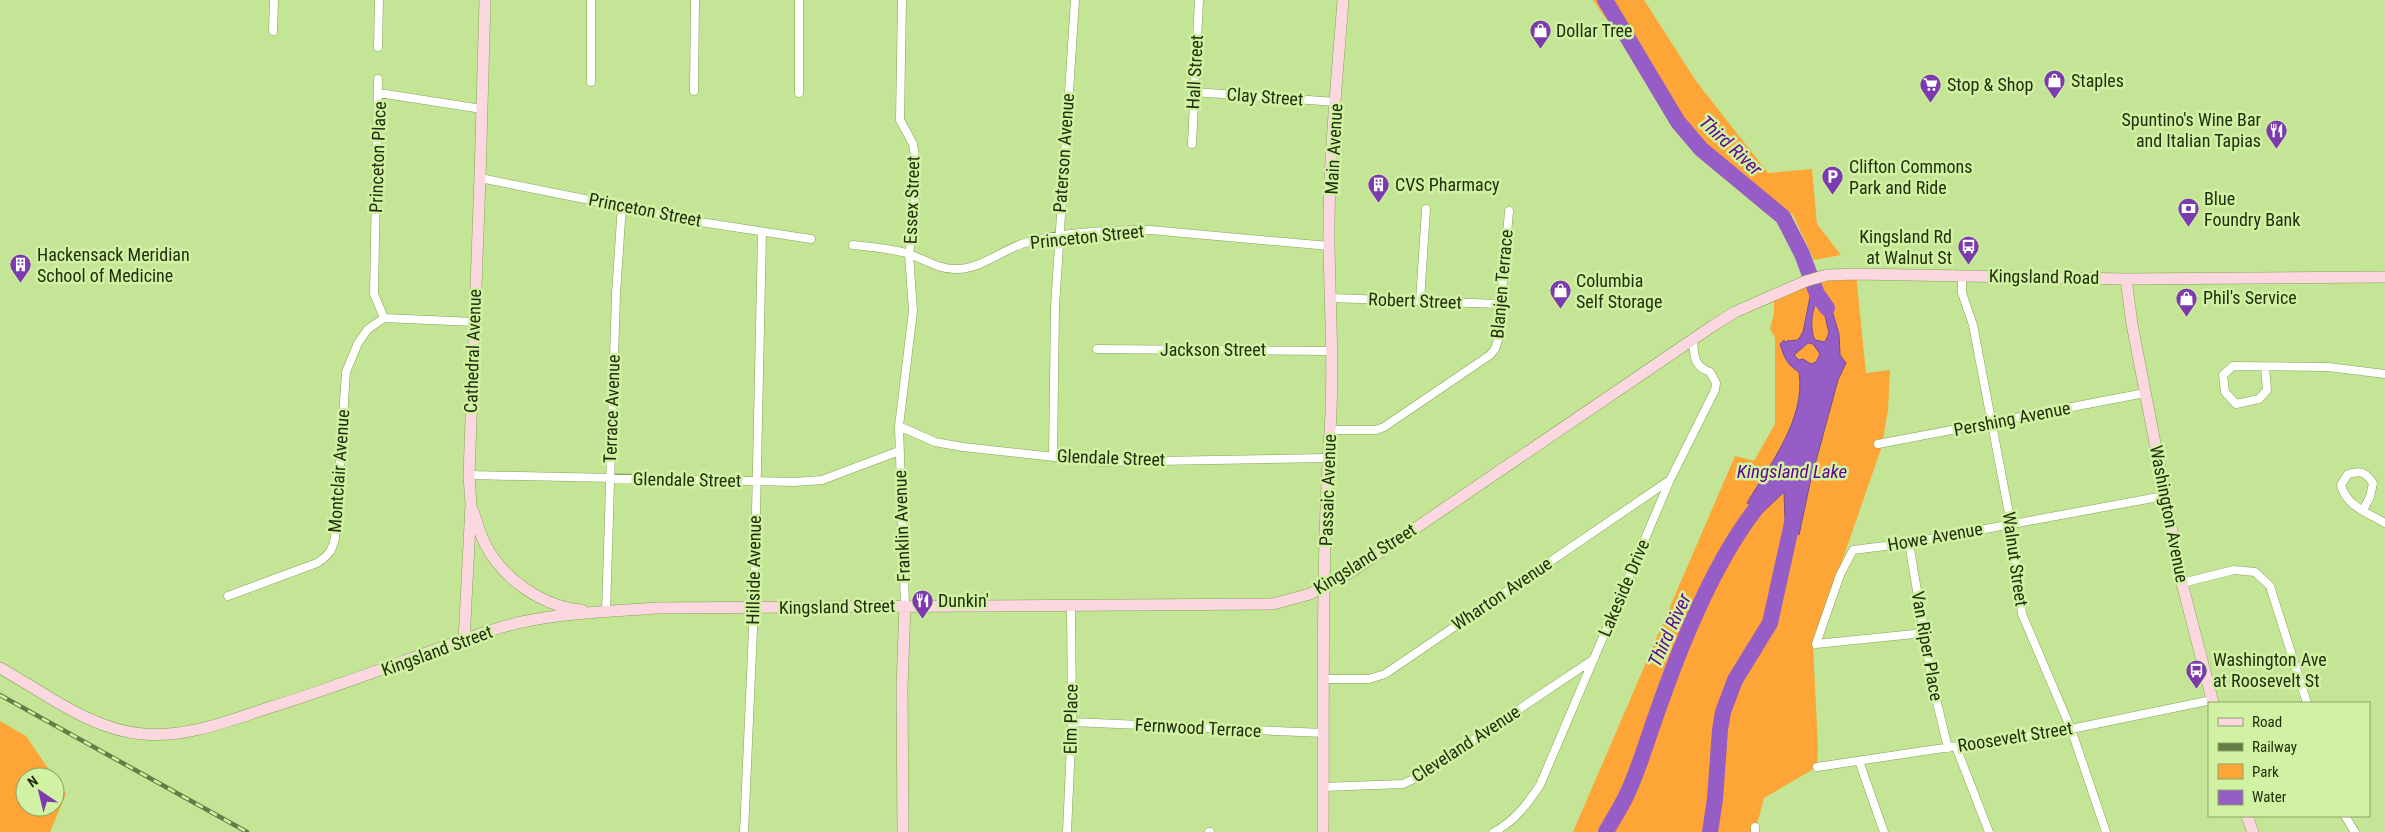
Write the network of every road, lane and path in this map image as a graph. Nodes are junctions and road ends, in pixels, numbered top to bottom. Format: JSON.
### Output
{"nodes":[{"id":1,"x":274,"y":0,"type":"edge"},
{"id":2,"x":379,"y":0,"type":"edge"},
{"id":3,"x":484,"y":0,"type":"edge"},
{"id":4,"x":591,"y":0,"type":"edge"},
{"id":5,"x":695,"y":0,"type":"edge"},
{"id":6,"x":799,"y":0,"type":"edge"},
{"id":7,"x":902,"y":0,"type":"edge"},
{"id":8,"x":1075,"y":0,"type":"edge"},
{"id":9,"x":1199,"y":0,"type":"edge"},
{"id":10,"x":1343,"y":0,"type":"edge"},
{"id":11,"x":273,"y":31,"type":"dead end"},
{"id":12,"x":378,"y":47,"type":"dead end"},
{"id":13,"x":378,"y":79,"type":"dead end"},
{"id":14,"x":591,"y":82,"type":"dead end"},
{"id":15,"x":694,"y":91,"type":"dead end"},
{"id":16,"x":1194,"y":92,"type":"junction"},
{"id":17,"x":379,"y":93,"type":"junction"},
{"id":18,"x":799,"y":93,"type":"dead end"},
{"id":19,"x":1336,"y":102,"type":"junction"},
{"id":20,"x":482,"y":109,"type":"junction"},
{"id":21,"x":1192,"y":144,"type":"dead end"},
{"id":22,"x":480,"y":178,"type":"junction"},
{"id":23,"x":622,"y":205,"type":"junction"},
{"id":24,"x":1426,"y":209,"type":"dead end"},
{"id":25,"x":1509,"y":210,"type":"dead end"},
{"id":26,"x":762,"y":232,"type":"junction"},
{"id":27,"x":1058,"y":236,"type":"junction"},
{"id":28,"x":811,"y":239,"type":"dead end"},
{"id":29,"x":853,"y":245,"type":"dead end"},
{"id":30,"x":1329,"y":246,"type":"junction"},
{"id":31,"x":910,"y":254,"type":"junction"},
{"id":32,"x":1962,"y":276,"type":"junction"},
{"id":33,"x":2385,"y":277,"type":"edge"},
{"id":34,"x":2126,"y":279,"type":"junction"},
{"id":35,"x":1331,"y":298,"type":"junction"},
{"id":36,"x":1420,"y":301,"type":"junction"},
{"id":37,"x":1500,"y":304,"type":"junction"},
{"id":38,"x":913,"y":311,"type":"joint"},
{"id":39,"x":384,"y":318,"type":"junction"},
{"id":40,"x":474,"y":322,"type":"junction"},
{"id":41,"x":1714,"y":325,"type":"joint"},
{"id":42,"x":1693,"y":338,"type":"junction"},
{"id":43,"x":1096,"y":349,"type":"dead end"},
{"id":44,"x":1330,"y":351,"type":"junction"},
{"id":45,"x":2265,"y":367,"type":"junction"},
{"id":46,"x":2385,"y":374,"type":"edge"},
{"id":47,"x":2145,"y":393,"type":"junction"},
{"id":48,"x":1991,"y":423,"type":"junction"},
{"id":49,"x":899,"y":426,"type":"junction"},
{"id":50,"x":1330,"y":430,"type":"junction"},
{"id":51,"x":1878,"y":444,"type":"dead end"},
{"id":52,"x":900,"y":451,"type":"junction"},
{"id":53,"x":1054,"y":457,"type":"junction"},
{"id":54,"x":1327,"y":458,"type":"junction"},
{"id":55,"x":469,"y":475,"type":"junction"},
{"id":56,"x":610,"y":478,"type":"junction"},
{"id":57,"x":1670,"y":480,"type":"junction"},
{"id":58,"x":756,"y":481,"type":"junction"},
{"id":59,"x":2164,"y":496,"type":"junction"},
{"id":60,"x":472,"y":505,"type":"junction"},
{"id":61,"x":2362,"y":510,"type":"junction"},
{"id":62,"x":2385,"y":522,"type":"edge"},
{"id":63,"x":2010,"y":524,"type":"junction"},
{"id":64,"x":1909,"y":544,"type":"junction"},
{"id":65,"x":2182,"y":583,"type":"junction"},
{"id":66,"x":1324,"y":586,"type":"junction"},
{"id":67,"x":228,"y":596,"type":"dead end"},
{"id":68,"x":1071,"y":605,"type":"junction"},
{"id":69,"x":905,"y":606,"type":"junction"},
{"id":70,"x":754,"y":607,"type":"junction"},
{"id":71,"x":606,"y":612,"type":"junction"},
{"id":72,"x":1924,"y":633,"type":"junction"},
{"id":73,"x":464,"y":641,"type":"junction"},
{"id":74,"x":1594,"y":659,"type":"junction"},
{"id":75,"x":0,"y":668,"type":"edge"},
{"id":76,"x":1324,"y":679,"type":"junction"},
{"id":77,"x":2212,"y":702,"type":"edge"},
{"id":78,"x":2307,"y":702,"type":"edge"},
{"id":79,"x":2208,"y":703,"type":"edge"},
{"id":80,"x":1072,"y":722,"type":"junction"},
{"id":81,"x":2071,"y":729,"type":"junction"},
{"id":82,"x":1324,"y":733,"type":"junction"},
{"id":83,"x":1952,"y":747,"type":"junction"},
{"id":84,"x":1859,"y":761,"type":"junction"},
{"id":85,"x":1817,"y":767,"type":"dead end"},
{"id":86,"x":1324,"y":787,"type":"junction"},
{"id":87,"x":2247,"y":817,"type":"edge"},
{"id":88,"x":2346,"y":817,"type":"edge"},
{"id":89,"x":744,"y":832,"type":"edge"},
{"id":90,"x":903,"y":832,"type":"edge"},
{"id":91,"x":1067,"y":832,"type":"edge"},
{"id":92,"x":1323,"y":832,"type":"edge"},
{"id":93,"x":1494,"y":832,"type":"edge"},
{"id":94,"x":1884,"y":832,"type":"edge"},
{"id":95,"x":1989,"y":832,"type":"edge"},
{"id":96,"x":2106,"y":832,"type":"edge"},
{"id":97,"x":2253,"y":832,"type":"edge"},
{"id":98,"x":2355,"y":832,"type":"edge"}],
"edges":[{"from":1,"to":11,"type":"street"},
{"from":2,"to":12,"type":"street"},
{"from":3,"to":20,"type":"main road","name":"Cathedral Avenue"},
{"from":4,"to":14,"type":"street"},
{"from":5,"to":15,"type":"street"},
{"from":6,"to":18,"type":"street"},
{"from":7,"to":31,"type":"street","name":"Essex Street"},
{"from":8,"to":27,"type":"street","name":"Paterson Avenue"},
{"from":9,"to":16,"type":"street","name":"Hall Street"},
{"from":10,"to":19,"type":"main road","name":"Main Avenue"},
{"from":13,"to":17,"type":"street"},
{"from":16,"to":19,"type":"street","name":"Clay Street"},
{"from":16,"to":21,"type":"street","name":"Hall Street"},
{"from":17,"to":20,"type":"street","name":"Princeton Place"},
{"from":17,"to":39,"type":"street","name":"Princeton Place"},
{"from":19,"to":30,"type":"main road","name":"Main Avenue"},
{"from":20,"to":22,"type":"main road","name":"Cathedral Avenue"},
{"from":22,"to":23,"type":"street","name":"Princeton Street"},
{"from":22,"to":40,"type":"main road","name":"Cathedral Avenue"},
{"from":23,"to":26,"type":"street","name":"Princeton Street"},
{"from":23,"to":56,"type":"street","name":"Terrace Avenue"},
{"from":24,"to":36,"type":"street"},
{"from":25,"to":37,"type":"street","name":"Blanjen Terrace"},
{"from":26,"to":28,"type":"street","name":"Princeton Street"},
{"from":26,"to":58,"type":"street","name":"Hillside Avenue"},
{"from":27,"to":30,"type":"street","name":"Princeton Street"},
{"from":27,"to":31,"type":"street","name":"Princeton Street"},
{"from":27,"to":53,"type":"street","name":"Paterson Avenue"},
{"from":29,"to":31,"type":"street","name":"Princeton Street"},
{"from":30,"to":35,"type":"main road","name":"Main Avenue"},
{"from":31,"to":38,"type":"street","name":"Essex Street"},
{"from":32,"to":34,"type":"main road","name":"Kingsland Road"},
{"from":32,"to":41,"type":"main road","name":"Kingsland Road"},
{"from":32,"to":48,"type":"street","name":"Walnut Street"},
{"from":33,"to":34,"type":"main road","name":"Kingsland Road"},
{"from":34,"to":47,"type":"main road","name":"Washington Avenue"},
{"from":35,"to":36,"type":"street","name":"Robert Street"},
{"from":35,"to":44,"type":"main road","name":"Passaic Avenue"},
{"from":36,"to":37,"type":"street","name":"Robert Street"},
{"from":37,"to":50,"type":"street","name":"Blanjen Terrace"},
{"from":38,"to":49,"type":"street","name":"Franklin Avenue"},
{"from":39,"to":40,"type":"street"},
{"from":39,"to":67,"type":"street","name":"Montclair Avenue"},
{"from":40,"to":55,"type":"main road","name":"Cathedral Avenue"},
{"from":41,"to":42,"type":"main road","name":"Kingsland Street"},
{"from":42,"to":57,"type":"street","name":"Lakeside Drive"},
{"from":42,"to":66,"type":"main road","name":"Kingsland Street"},
{"from":43,"to":44,"type":"street","name":"Jackson Street"},
{"from":44,"to":50,"type":"main road","name":"Passaic Avenue"},
{"from":45,"to":45,"type":"street"},
{"from":45,"to":46,"type":"street"},
{"from":47,"to":48,"type":"street","name":"Pershing Avenue"},
{"from":47,"to":59,"type":"main road","name":"Washington Avenue"},
{"from":48,"to":51,"type":"street","name":"Pershing Avenue"},
{"from":48,"to":63,"type":"street","name":"Walnut Street"},
{"from":49,"to":52,"type":"street","name":"Franklin Avenue"},
{"from":49,"to":53,"type":"street","name":"Glendale Street"},
{"from":50,"to":54,"type":"main road","name":"Passaic Avenue"},
{"from":52,"to":58,"type":"street","name":"Glendale Street"},
{"from":52,"to":69,"type":"street","name":"Franklin Avenue"},
{"from":53,"to":54,"type":"street","name":"Glendale Street"},
{"from":54,"to":66,"type":"main road","name":"Passaic Avenue"},
{"from":55,"to":56,"type":"street","name":"Glendale Street"},
{"from":55,"to":60,"type":"main road","name":"Cathedral Avenue"},
{"from":56,"to":58,"type":"street","name":"Glendale Street"},
{"from":56,"to":71,"type":"street","name":"Terrace Avenue"},
{"from":57,"to":74,"type":"street","name":"Lakeside Drive"},
{"from":57,"to":76,"type":"street","name":"Wharton Avenue"},
{"from":58,"to":70,"type":"street","name":"Hillside Avenue"},
{"from":59,"to":63,"type":"street","name":"Howe Avenue"},
{"from":59,"to":65,"type":"main road","name":"Washington Avenue"},
{"from":60,"to":71,"type":"main road"},
{"from":60,"to":73,"type":"main road","name":"Cathedral Avenue"},
{"from":61,"to":61,"type":"street"},
{"from":61,"to":62,"type":"street"},
{"from":63,"to":64,"type":"street","name":"Howe Avenue"},
{"from":63,"to":81,"type":"street","name":"Walnut Street"},
{"from":64,"to":72,"type":"street","name":"Van Riper Place"},
{"from":64,"to":72,"type":"street","name":"Howe Avenue"},
{"from":65,"to":77,"type":"main road","name":"Washington Avenue"},
{"from":65,"to":78,"type":"street"},
{"from":66,"to":68,"type":"main road","name":"Kingsland Street"},
{"from":66,"to":76,"type":"main road","name":"Passaic Avenue"},
{"from":68,"to":69,"type":"main road","name":"Kingsland Street"},
{"from":68,"to":80,"type":"street","name":"Elm Place"},
{"from":69,"to":70,"type":"main road","name":"Kingsland Street"},
{"from":69,"to":90,"type":"main road","name":"Franklin Avenue"},
{"from":70,"to":71,"type":"main road","name":"Kingsland Street"},
{"from":70,"to":89,"type":"street","name":"Hillside Avenue"},
{"from":71,"to":73,"type":"main road","name":"Kingsland Street"},
{"from":72,"to":83,"type":"street","name":"Van Riper Place"},
{"from":73,"to":75,"type":"main road","name":"Kingsland Street"},
{"from":74,"to":86,"type":"street","name":"Cleveland Avenue"},
{"from":74,"to":93,"type":"street","name":"Lakeside Drive"},
{"from":76,"to":82,"type":"main road","name":"Passaic Avenue"},
{"from":79,"to":81,"type":"street","name":"Roosevelt Street"},
{"from":80,"to":82,"type":"street","name":"Fernwood Terrace"},
{"from":80,"to":91,"type":"street","name":"Elm Place"},
{"from":81,"to":83,"type":"street","name":"Roosevelt Street"},
{"from":81,"to":96,"type":"street","name":"Walnut Street"},
{"from":82,"to":86,"type":"main road","name":"Passaic Avenue"},
{"from":83,"to":84,"type":"street","name":"Roosevelt Street"},
{"from":83,"to":95,"type":"street","name":"Van Riper Place"},
{"from":84,"to":85,"type":"street","name":"Roosevelt Street"},
{"from":84,"to":94,"type":"street"},
{"from":86,"to":92,"type":"main road","name":"Passaic Avenue"},
{"from":87,"to":97,"type":"main road"},
{"from":88,"to":98,"type":"street"}]}
